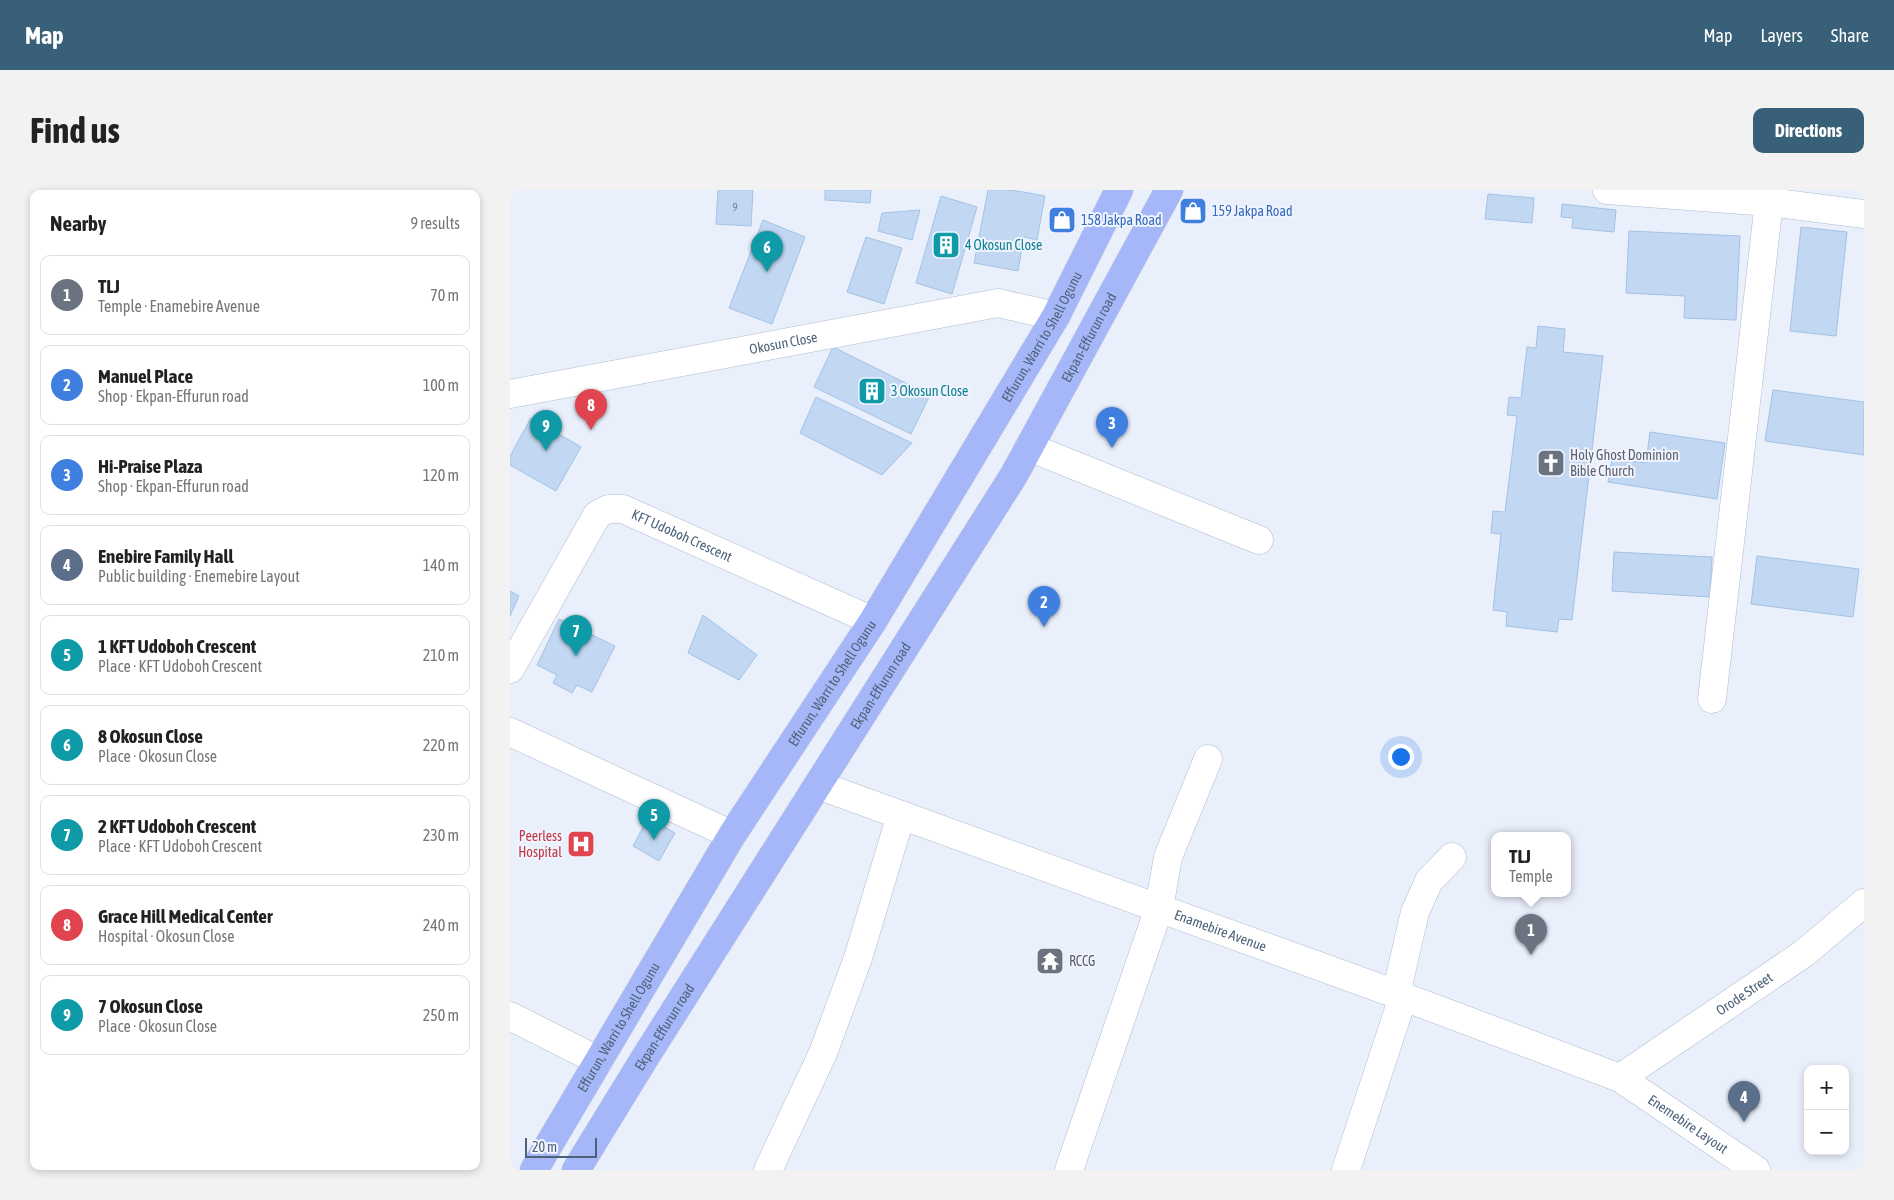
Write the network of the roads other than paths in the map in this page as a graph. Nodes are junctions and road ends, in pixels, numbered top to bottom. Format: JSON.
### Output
{"nodes":[{"id":1,"x":1119,"y":190,"type":"edge"},
{"id":2,"x":1169,"y":190,"type":"edge"},
{"id":3,"x":1608,"y":190,"type":"edge"},
{"id":4,"x":1770,"y":202,"type":"junction"},
{"id":5,"x":1864,"y":214,"type":"edge"},
{"id":6,"x":1056,"y":316,"type":"junction"},
{"id":7,"x":510,"y":394,"type":"edge"},
{"id":8,"x":1029,"y":447,"type":"junction"},
{"id":9,"x":1259,"y":540,"type":"dead end"},
{"id":10,"x":873,"y":621,"type":"junction"},
{"id":11,"x":510,"y":670,"type":"edge"},
{"id":12,"x":1712,"y":699,"type":"dead end"},
{"id":13,"x":510,"y":732,"type":"edge"},
{"id":14,"x":1208,"y":759,"type":"dead end"},
{"id":15,"x":818,"y":785,"type":"junction"},
{"id":16,"x":901,"y":815,"type":"junction"},
{"id":17,"x":732,"y":835,"type":"junction"},
{"id":18,"x":1452,"y":856,"type":"dead end"},
{"id":19,"x":1864,"y":903,"type":"edge"},
{"id":20,"x":1159,"y":908,"type":"junction"},
{"id":21,"x":1399,"y":995,"type":"junction"},
{"id":22,"x":510,"y":1016,"type":"edge"},
{"id":23,"x":599,"y":1061,"type":"junction"},
{"id":24,"x":1620,"y":1078,"type":"junction"},
{"id":25,"x":534,"y":1170,"type":"edge"},
{"id":26,"x":576,"y":1170,"type":"edge"},
{"id":27,"x":768,"y":1170,"type":"edge"},
{"id":28,"x":1069,"y":1170,"type":"edge"},
{"id":29,"x":1346,"y":1170,"type":"edge"},
{"id":30,"x":1756,"y":1170,"type":"edge"}],
"edges":[{"from":1,"to":6,"type":"main road","name":"Effurun, Warri to Shell Ogunu"},
{"from":2,"to":8,"type":"main road","name":"Ekpan-Effurun road"},
{"from":3,"to":4,"type":"street"},
{"from":4,"to":5,"type":"street"},
{"from":4,"to":12,"type":"street"},
{"from":6,"to":7,"type":"street","name":"Okosun Close"},
{"from":6,"to":10,"type":"main road","name":"Effurun, Warri to Shell Ogunu"},
{"from":8,"to":9,"type":"street"},
{"from":8,"to":15,"type":"main road","name":"Ekpan-Effurun road"},
{"from":10,"to":11,"type":"street","name":"KFT Udoboh Crescent"},
{"from":10,"to":17,"type":"main road","name":"Effurun, Warri to Shell Ogunu"},
{"from":13,"to":17,"type":"street"},
{"from":14,"to":20,"type":"street"},
{"from":15,"to":16,"type":"street","name":"Enamebire Avenue"},
{"from":15,"to":26,"type":"main road","name":"Ekpan-Effurun road"},
{"from":16,"to":20,"type":"street","name":"Enamebire Avenue"},
{"from":16,"to":27,"type":"street"},
{"from":17,"to":23,"type":"main road","name":"Effurun, Warri to Shell Ogunu"},
{"from":18,"to":21,"type":"street"},
{"from":19,"to":24,"type":"street","name":"Orode Street"},
{"from":20,"to":21,"type":"street","name":"Enamebire Avenue"},
{"from":20,"to":28,"type":"street"},
{"from":21,"to":24,"type":"street","name":"Enamebire Avenue"},
{"from":21,"to":29,"type":"street"},
{"from":22,"to":23,"type":"street"},
{"from":23,"to":25,"type":"main road","name":"Effurun, Warri to Shell Ogunu"},
{"from":24,"to":30,"type":"street","name":"Enemebire Layout"}]}
